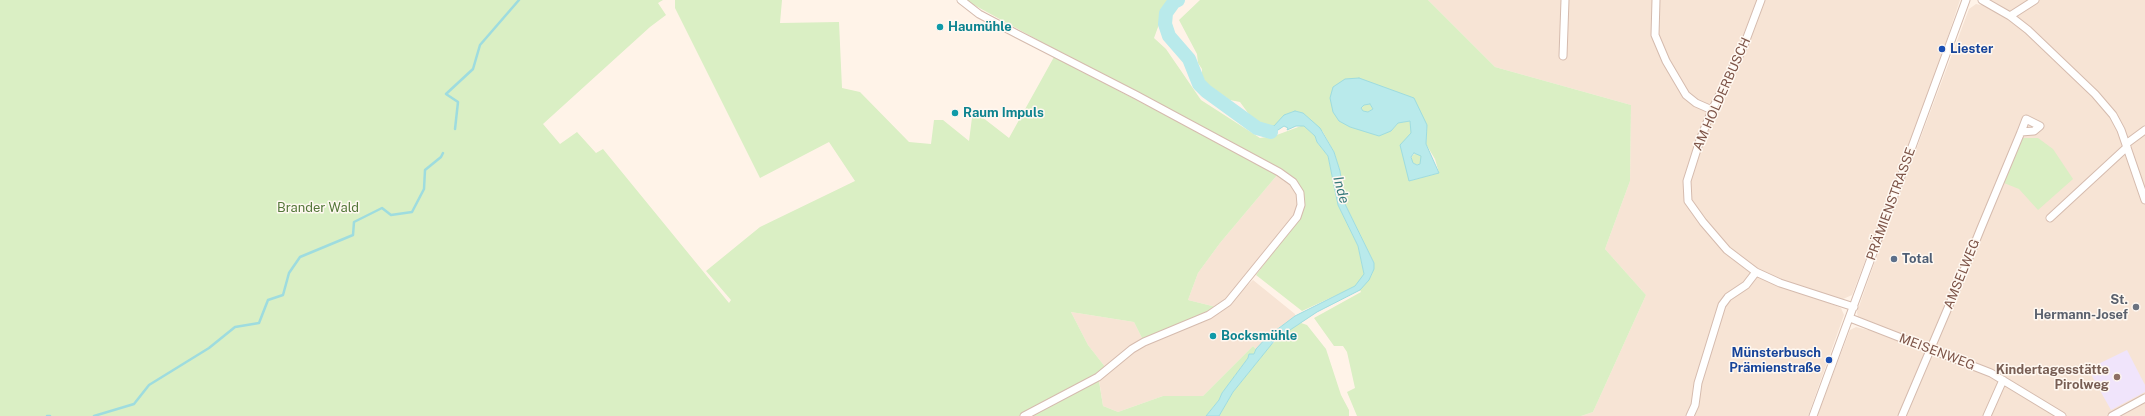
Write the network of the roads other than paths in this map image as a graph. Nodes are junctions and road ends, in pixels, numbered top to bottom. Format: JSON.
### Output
{"nodes":[{"id":1,"x":961,"y":0,"type":"edge"},
{"id":2,"x":1565,"y":0,"type":"edge"},
{"id":3,"x":1656,"y":0,"type":"edge"},
{"id":4,"x":1761,"y":0,"type":"edge"},
{"id":5,"x":1966,"y":0,"type":"edge"},
{"id":6,"x":1982,"y":0,"type":"edge"},
{"id":7,"x":2035,"y":0,"type":"edge"},
{"id":8,"x":2010,"y":16,"type":"junction"},
{"id":9,"x":1563,"y":56,"type":"dead end"},
{"id":10,"x":1712,"y":110,"type":"junction"},
{"id":11,"x":2145,"y":130,"type":"edge"},
{"id":12,"x":2020,"y":132,"type":"dead end"},
{"id":13,"x":2127,"y":145,"type":"junction"},
{"id":14,"x":2145,"y":200,"type":"edge"},
{"id":15,"x":2050,"y":218,"type":"dead end"},
{"id":16,"x":1756,"y":272,"type":"junction"},
{"id":17,"x":1854,"y":307,"type":"junction"},
{"id":18,"x":1850,"y":318,"type":"junction"},
{"id":19,"x":1930,"y":350,"type":"junction"},
{"id":20,"x":2002,"y":380,"type":"junction"},
{"id":21,"x":2145,"y":398,"type":"edge"},
{"id":22,"x":1814,"y":412,"type":"edge"},
{"id":23,"x":1024,"y":416,"type":"edge"},
{"id":24,"x":1690,"y":416,"type":"edge"},
{"id":25,"x":1902,"y":416,"type":"edge"},
{"id":26,"x":1987,"y":416,"type":"edge"},
{"id":27,"x":2062,"y":416,"type":"edge"},
{"id":28,"x":2112,"y":416,"type":"edge"}],
"edges":[{"from":1,"to":23,"type":"street"},
{"from":2,"to":9,"type":"street"},
{"from":3,"to":10,"type":"street"},
{"from":4,"to":10,"type":"street","name":"AM HOLDERBUSCH"},
{"from":5,"to":17,"type":"street","name":"PRÄMIENSTRASSE"},
{"from":6,"to":8,"type":"street"},
{"from":7,"to":8,"type":"street"},
{"from":8,"to":13,"type":"street"},
{"from":10,"to":16,"type":"street","name":"AM HOLDERBUSCH"},
{"from":11,"to":13,"type":"street"},
{"from":12,"to":19,"type":"street","name":"AMSELWEG"},
{"from":13,"to":14,"type":"street"},
{"from":13,"to":15,"type":"street"},
{"from":16,"to":17,"type":"street","name":"AM HOLDERBUSCH"},
{"from":16,"to":24,"type":"street"},
{"from":17,"to":18,"type":"street","name":"PRÄMIENSTRASSE"},
{"from":18,"to":19,"type":"street","name":"MEISENWEG"},
{"from":18,"to":22,"type":"street","name":"PRÄMIENSTRASSE"},
{"from":19,"to":20,"type":"street","name":"MEISENWEG"},
{"from":19,"to":25,"type":"street","name":"AMSELWEG"},
{"from":20,"to":26,"type":"street"},
{"from":20,"to":27,"type":"street","name":"MEISENWEG"},
{"from":21,"to":28,"type":"street"}]}
